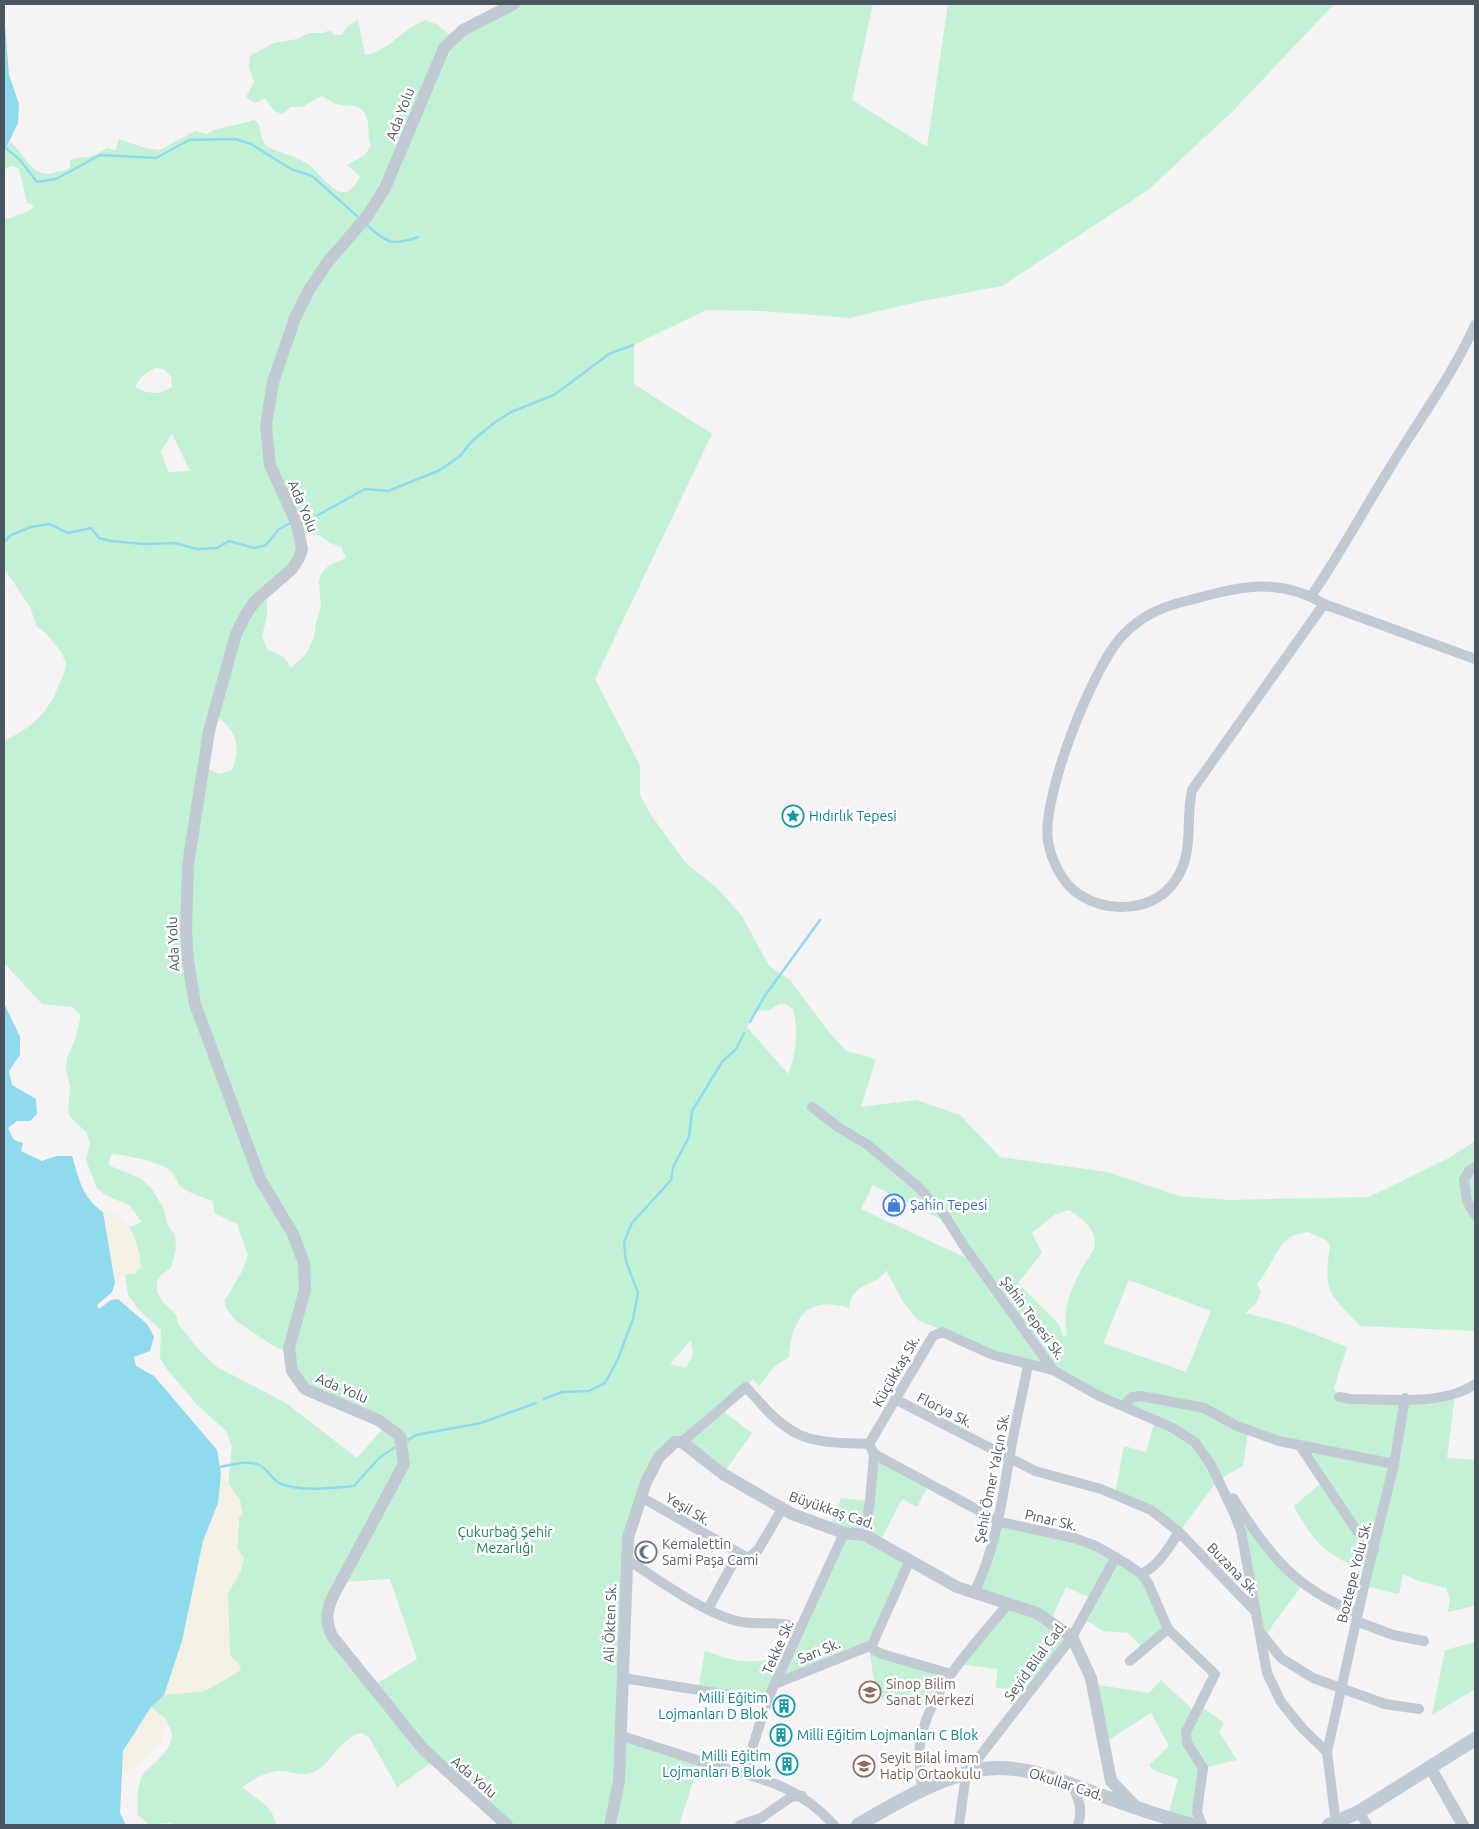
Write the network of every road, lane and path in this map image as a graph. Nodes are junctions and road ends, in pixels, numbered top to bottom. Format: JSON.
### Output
{"nodes":[{"id":1,"x":514,"y":4,"type":"edge"},
{"id":2,"x":1475,"y":325,"type":"edge"},
{"id":3,"x":1311,"y":596,"type":"junction"},
{"id":4,"x":1324,"y":604,"type":"junction"},
{"id":5,"x":1475,"y":659,"type":"edge"},
{"id":6,"x":812,"y":1107,"type":"dead end"},
{"id":7,"x":1475,"y":1166,"type":"edge"},
{"id":8,"x":1475,"y":1215,"type":"edge"},
{"id":9,"x":1028,"y":1365,"type":"junction"},
{"id":10,"x":1053,"y":1370,"type":"junction"},
{"id":11,"x":1475,"y":1384,"type":"edge"},
{"id":12,"x":1339,"y":1397,"type":"dead end"},
{"id":13,"x":1405,"y":1398,"type":"junction"},
{"id":14,"x":895,"y":1399,"type":"junction"},
{"id":15,"x":1123,"y":1406,"type":"junction"},
{"id":16,"x":682,"y":1442,"type":"junction"},
{"id":17,"x":869,"y":1444,"type":"junction"},
{"id":18,"x":1300,"y":1446,"type":"junction"},
{"id":19,"x":874,"y":1454,"type":"junction"},
{"id":20,"x":1009,"y":1458,"type":"junction"},
{"id":21,"x":1394,"y":1464,"type":"junction"},
{"id":22,"x":1221,"y":1485,"type":"junction"},
{"id":23,"x":641,"y":1497,"type":"junction"},
{"id":24,"x":782,"y":1509,"type":"junction"},
{"id":25,"x":1000,"y":1522,"type":"junction"},
{"id":26,"x":844,"y":1532,"type":"junction"},
{"id":27,"x":1178,"y":1532,"type":"junction"},
{"id":28,"x":864,"y":1536,"type":"junction"},
{"id":29,"x":1374,"y":1550,"type":"junction"},
{"id":30,"x":738,"y":1554,"type":"junction"},
{"id":31,"x":1116,"y":1557,"type":"junction"},
{"id":32,"x":626,"y":1559,"type":"junction"},
{"id":33,"x":910,"y":1560,"type":"junction"},
{"id":34,"x":1141,"y":1574,"type":"junction"},
{"id":35,"x":974,"y":1593,"type":"junction"},
{"id":36,"x":1007,"y":1605,"type":"junction"},
{"id":37,"x":708,"y":1609,"type":"junction"},
{"id":38,"x":1256,"y":1612,"type":"junction"},
{"id":39,"x":1357,"y":1617,"type":"junction"},
{"id":40,"x":1168,"y":1629,"type":"junction"},
{"id":41,"x":800,"y":1630,"type":"junction"},
{"id":42,"x":1259,"y":1630,"type":"junction"},
{"id":43,"x":1072,"y":1637,"type":"junction"},
{"id":44,"x":1424,"y":1641,"type":"dead end"},
{"id":45,"x":872,"y":1645,"type":"junction"},
{"id":46,"x":1130,"y":1661,"type":"dead end"},
{"id":47,"x":950,"y":1674,"type":"junction"},
{"id":48,"x":623,"y":1678,"type":"junction"},
{"id":49,"x":777,"y":1683,"type":"junction"},
{"id":50,"x":1342,"y":1688,"type":"junction"},
{"id":51,"x":768,"y":1701,"type":"junction"},
{"id":52,"x":1419,"y":1709,"type":"dead end"},
{"id":53,"x":622,"y":1736,"type":"junction"},
{"id":54,"x":1475,"y":1739,"type":"edge"},
{"id":55,"x":1327,"y":1752,"type":"junction"},
{"id":56,"x":1430,"y":1766,"type":"junction"},
{"id":57,"x":966,"y":1774,"type":"junction"},
{"id":58,"x":754,"y":1776,"type":"junction"},
{"id":59,"x":1072,"y":1785,"type":"junction"},
{"id":60,"x":922,"y":1791,"type":"junction"},
{"id":61,"x":802,"y":1796,"type":"junction"},
{"id":62,"x":1138,"y":1809,"type":"junction"},
{"id":63,"x":1359,"y":1812,"type":"junction"},
{"id":64,"x":1332,"y":1824,"type":"edge"},
{"id":65,"x":508,"y":1825,"type":"edge"},
{"id":66,"x":610,"y":1825,"type":"edge"},
{"id":67,"x":740,"y":1825,"type":"edge"},
{"id":68,"x":834,"y":1825,"type":"edge"},
{"id":69,"x":858,"y":1825,"type":"edge"},
{"id":70,"x":959,"y":1825,"type":"edge"},
{"id":71,"x":1078,"y":1825,"type":"edge"},
{"id":72,"x":1193,"y":1825,"type":"edge"},
{"id":73,"x":1202,"y":1825,"type":"edge"},
{"id":74,"x":1367,"y":1825,"type":"edge"},
{"id":75,"x":1463,"y":1825,"type":"edge"}],
"edges":[{"from":1,"to":65,"type":"street","name":"Ada Yolu"},
{"from":2,"to":3,"type":"street"},
{"from":3,"to":4,"type":"street"},
{"from":3,"to":4,"type":"street"},
{"from":4,"to":5,"type":"street"},
{"from":6,"to":10,"type":"street","name":"Şahin Tepesi Sk."},
{"from":7,"to":8,"type":"street"},
{"from":9,"to":10,"type":"street","name":"Küçükkaş Sk."},
{"from":9,"to":14,"type":"street","name":"Küçükkaş Sk."},
{"from":9,"to":20,"type":"street","name":"Şehit Ömer Yalçın Sk."},
{"from":10,"to":15,"type":"street","name":"Şahin Tepesi Sk."},
{"from":11,"to":13,"type":"street"},
{"from":12,"to":13,"type":"street"},
{"from":13,"to":21,"type":"street","name":"Boztepe Yolu Sk."},
{"from":14,"to":17,"type":"street","name":"Küçükkaş Sk."},
{"from":14,"to":20,"type":"street","name":"Florya Sk."},
{"from":15,"to":18,"type":"street"},
{"from":15,"to":22,"type":"street","name":"Şahin Tepesi Sk."},
{"from":16,"to":17,"type":"street"},
{"from":16,"to":23,"type":"street","name":"Ali Ökten Sk."},
{"from":16,"to":24,"type":"street","name":"Büyükkaş Cad."},
{"from":17,"to":19,"type":"street"},
{"from":18,"to":21,"type":"street"},
{"from":18,"to":29,"type":"street"},
{"from":19,"to":25,"type":"street","name":"Pınar Sk."},
{"from":19,"to":28,"type":"street"},
{"from":20,"to":25,"type":"street","name":"Şehit Ömer Yalçın Sk."},
{"from":20,"to":27,"type":"street","name":"Buzana Sk."},
{"from":21,"to":29,"type":"street","name":"Boztepe Yolu Sk."},
{"from":22,"to":38,"type":"street","name":"Şahin Tepesi Sk."},
{"from":22,"to":39,"type":"street"},
{"from":23,"to":30,"type":"street","name":"Yeşil Sk."},
{"from":23,"to":32,"type":"street","name":"Ali Ökten Sk."},
{"from":24,"to":26,"type":"street","name":"Büyükkaş Cad."},
{"from":24,"to":30,"type":"street"},
{"from":25,"to":31,"type":"street","name":"Pınar Sk."},
{"from":25,"to":35,"type":"street","name":"Şehit Ömer Yalçın Sk."},
{"from":26,"to":28,"type":"street","name":"Büyükkaş Cad."},
{"from":26,"to":41,"type":"street","name":"Tekke Sk."},
{"from":27,"to":34,"type":"street"},
{"from":27,"to":38,"type":"street","name":"Buzana Sk."},
{"from":28,"to":33,"type":"street","name":"Büyükkaş Cad."},
{"from":29,"to":39,"type":"street","name":"Boztepe Yolu Sk."},
{"from":30,"to":37,"type":"street"},
{"from":31,"to":34,"type":"street","name":"Pınar Sk."},
{"from":31,"to":43,"type":"street","name":"Seyid Bilal Cad."},
{"from":32,"to":37,"type":"street"},
{"from":32,"to":48,"type":"street","name":"Ali Ökten Sk."},
{"from":33,"to":35,"type":"street","name":"Büyükkaş Cad."},
{"from":33,"to":45,"type":"street"},
{"from":34,"to":40,"type":"street","name":"Pınar Sk."},
{"from":35,"to":36,"type":"street","name":"Büyükkaş Cad."},
{"from":36,"to":43,"type":"street","name":"Büyükkaş Cad."},
{"from":36,"to":47,"type":"street"},
{"from":37,"to":41,"type":"street"},
{"from":38,"to":42,"type":"street","name":"Buzana Sk."},
{"from":39,"to":44,"type":"street"},
{"from":39,"to":50,"type":"street","name":"Boztepe Yolu Sk."},
{"from":40,"to":46,"type":"street"},
{"from":40,"to":73,"type":"street","name":"Pınar Sk."},
{"from":41,"to":49,"type":"street","name":"Tekke Sk."},
{"from":42,"to":50,"type":"street"},
{"from":42,"to":55,"type":"street","name":"Buzana Sk."},
{"from":43,"to":57,"type":"street","name":"Seyid Bilal Cad."},
{"from":43,"to":62,"type":"street"},
{"from":45,"to":47,"type":"street"},
{"from":45,"to":49,"type":"street","name":"Sarı Sk."},
{"from":47,"to":60,"type":"street"},
{"from":48,"to":51,"type":"street"},
{"from":48,"to":53,"type":"street","name":"Ali Ökten Sk."},
{"from":49,"to":51,"type":"street","name":"Tekke Sk."},
{"from":50,"to":52,"type":"street"},
{"from":50,"to":55,"type":"street","name":"Boztepe Yolu Sk."},
{"from":51,"to":58,"type":"street","name":"Tekke Sk."},
{"from":53,"to":58,"type":"street"},
{"from":53,"to":66,"type":"street","name":"Ali Ökten Sk."},
{"from":54,"to":56,"type":"main road"},
{"from":55,"to":64,"type":"street"},
{"from":56,"to":63,"type":"main road"},
{"from":56,"to":75,"type":"street"},
{"from":57,"to":59,"type":"main road","name":"Okullar Cad."},
{"from":57,"to":60,"type":"main road","name":"Okullar Cad."},
{"from":57,"to":70,"type":"street"},
{"from":58,"to":61,"type":"street"},
{"from":59,"to":62,"type":"main road","name":"Okullar Cad."},
{"from":59,"to":71,"type":"street"},
{"from":60,"to":69,"type":"main road","name":"Okullar Cad."},
{"from":61,"to":67,"type":"street"},
{"from":61,"to":68,"type":"street"},
{"from":62,"to":72,"type":"main road","name":"Okullar Cad."},
{"from":63,"to":64,"type":"main road"},
{"from":63,"to":74,"type":"street"}]}
